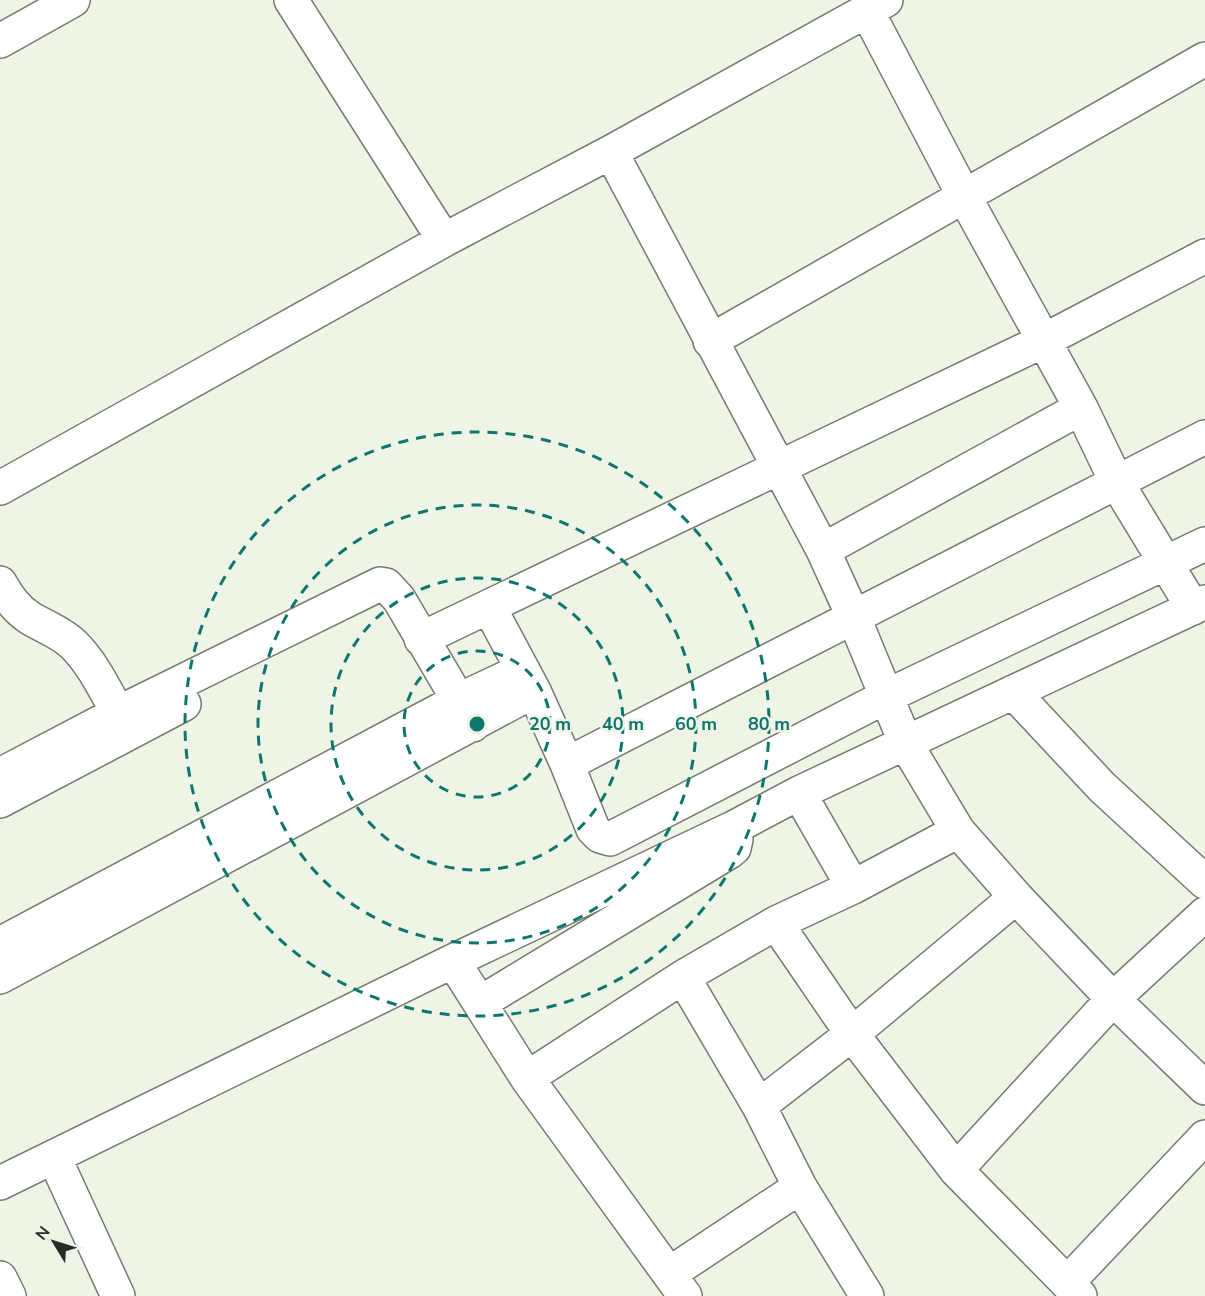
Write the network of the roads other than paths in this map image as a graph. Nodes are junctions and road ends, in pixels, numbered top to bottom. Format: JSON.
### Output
{"nodes":[{"id":1,"x":73,"y":0,"type":"edge"},
{"id":2,"x":291,"y":0,"type":"edge"},
{"id":3,"x":876,"y":5,"type":"edge"},
{"id":4,"x":0,"y":41,"type":"edge"},
{"id":5,"x":1205,"y":59,"type":"edge"},
{"id":6,"x":611,"y":152,"type":"junction"},
{"id":7,"x":963,"y":196,"type":"junction"},
{"id":8,"x":444,"y":240,"type":"junction"},
{"id":9,"x":1205,"y":256,"type":"edge"},
{"id":10,"x":710,"y":340,"type":"junction"},
{"id":11,"x":1043,"y":341,"type":"junction"},
{"id":12,"x":1081,"y":408,"type":"junction"},
{"id":13,"x":1205,"y":437,"type":"edge"},
{"id":14,"x":777,"y":468,"type":"junction"},
{"id":15,"x":1117,"y":483,"type":"junction"},
{"id":16,"x":0,"y":488,"type":"edge"},
{"id":17,"x":1205,"y":544,"type":"edge"},
{"id":18,"x":823,"y":550,"type":"junction"},
{"id":19,"x":1166,"y":564,"type":"junction"},
{"id":20,"x":0,"y":583,"type":"edge"},
{"id":21,"x":399,"y":598,"type":"junction"},
{"id":22,"x":1199,"y":605,"type":"edge"},
{"id":23,"x":489,"y":607,"type":"junction"},
{"id":24,"x":854,"y":618,"type":"junction"},
{"id":25,"x":421,"y":639,"type":"junction"},
{"id":26,"x":528,"y":680,"type":"junction"},
{"id":27,"x":1013,"y":692,"type":"junction"},
{"id":28,"x":887,"y":696,"type":"junction"},
{"id":29,"x":466,"y":712,"type":"junction"},
{"id":30,"x":118,"y":713,"type":"junction"},
{"id":31,"x":906,"y":744,"type":"junction"},
{"id":32,"x":567,"y":764,"type":"junction"},
{"id":33,"x":0,"y":775,"type":"edge"},
{"id":34,"x":799,"y":792,"type":"junction"},
{"id":35,"x":0,"y":801,"type":"edge"},
{"id":36,"x":733,"y":828,"type":"junction"},
{"id":37,"x":958,"y":831,"type":"junction"},
{"id":38,"x":1205,"y":882,"type":"edge"},
{"id":39,"x":852,"y":887,"type":"junction"},
{"id":40,"x":1016,"y":897,"type":"junction"},
{"id":41,"x":1205,"y":914,"type":"edge"},
{"id":42,"x":776,"y":923,"type":"junction"},
{"id":43,"x":0,"y":944,"type":"edge"},
{"id":44,"x":453,"y":961,"type":"junction"},
{"id":45,"x":0,"y":977,"type":"edge"},
{"id":46,"x":683,"y":977,"type":"junction"},
{"id":47,"x":1113,"y":999,"type":"junction"},
{"id":48,"x":480,"y":1003,"type":"junction"},
{"id":49,"x":852,"y":1034,"type":"junction"},
{"id":50,"x":527,"y":1078,"type":"junction"},
{"id":51,"x":1205,"y":1088,"type":"edge"},
{"id":52,"x":759,"y":1106,"type":"junction"},
{"id":53,"x":1205,"y":1137,"type":"edge"},
{"id":54,"x":54,"y":1157,"type":"junction"},
{"id":55,"x":957,"y":1170,"type":"junction"},
{"id":56,"x":0,"y":1183,"type":"edge"},
{"id":57,"x":800,"y":1187,"type":"junction"},
{"id":58,"x":0,"y":1278,"type":"edge"},
{"id":59,"x":677,"y":1285,"type":"edge"},
{"id":60,"x":1074,"y":1290,"type":"edge"},
{"id":61,"x":857,"y":1292,"type":"edge"},
{"id":62,"x":9,"y":1296,"type":"edge"},
{"id":63,"x":118,"y":1296,"type":"edge"}],
"edges":[{"from":1,"to":4,"type":"street"},
{"from":2,"to":8,"type":"street"},
{"from":3,"to":6,"type":"street"},
{"from":3,"to":7,"type":"street"},
{"from":5,"to":7,"type":"street"},
{"from":6,"to":8,"type":"street"},
{"from":6,"to":10,"type":"street"},
{"from":7,"to":10,"type":"street"},
{"from":7,"to":11,"type":"street"},
{"from":8,"to":16,"type":"street"},
{"from":9,"to":11,"type":"street"},
{"from":10,"to":14,"type":"street"},
{"from":11,"to":12,"type":"street"},
{"from":11,"to":14,"type":"street"},
{"from":12,"to":15,"type":"street"},
{"from":12,"to":18,"type":"street"},
{"from":13,"to":15,"type":"street"},
{"from":14,"to":18,"type":"street"},
{"from":14,"to":23,"type":"street"},
{"from":15,"to":19,"type":"street"},
{"from":15,"to":24,"type":"street"},
{"from":17,"to":19,"type":"street"},
{"from":18,"to":24,"type":"street"},
{"from":19,"to":22,"type":"street"},
{"from":19,"to":28,"type":"street"},
{"from":20,"to":30,"type":"street"},
{"from":21,"to":25,"type":"street"},
{"from":21,"to":30,"type":"street"},
{"from":21,"to":35,"type":"street"},
{"from":22,"to":27,"type":"street"},
{"from":23,"to":25,"type":"street"},
{"from":23,"to":26,"type":"street"},
{"from":24,"to":28,"type":"street"},
{"from":24,"to":32,"type":"street"},
{"from":25,"to":29,"type":"street"},
{"from":26,"to":29,"type":"street"},
{"from":26,"to":32,"type":"street"},
{"from":27,"to":31,"type":"street"},
{"from":27,"to":38,"type":"street"},
{"from":28,"to":31,"type":"street"},
{"from":28,"to":32,"type":"street"},
{"from":29,"to":43,"type":"street"},
{"from":29,"to":45,"type":"street"},
{"from":30,"to":33,"type":"street"},
{"from":31,"to":34,"type":"street"},
{"from":31,"to":37,"type":"street"},
{"from":34,"to":36,"type":"street"},
{"from":34,"to":39,"type":"street"},
{"from":36,"to":44,"type":"street"},
{"from":36,"to":48,"type":"street"},
{"from":37,"to":39,"type":"street"},
{"from":37,"to":40,"type":"street"},
{"from":39,"to":42,"type":"street"},
{"from":40,"to":47,"type":"street"},
{"from":40,"to":49,"type":"street"},
{"from":41,"to":47,"type":"street"},
{"from":42,"to":46,"type":"street"},
{"from":42,"to":49,"type":"street"},
{"from":44,"to":48,"type":"street"},
{"from":44,"to":54,"type":"street"},
{"from":46,"to":50,"type":"street"},
{"from":46,"to":52,"type":"street"},
{"from":47,"to":51,"type":"street"},
{"from":47,"to":55,"type":"street"},
{"from":48,"to":50,"type":"street"},
{"from":49,"to":52,"type":"street"},
{"from":49,"to":55,"type":"street"},
{"from":50,"to":59,"type":"street"},
{"from":52,"to":57,"type":"street"},
{"from":53,"to":60,"type":"street"},
{"from":54,"to":56,"type":"street"},
{"from":54,"to":63,"type":"street"},
{"from":55,"to":60,"type":"street"},
{"from":57,"to":59,"type":"street"},
{"from":57,"to":61,"type":"street"},
{"from":58,"to":62,"type":"street"}]}
